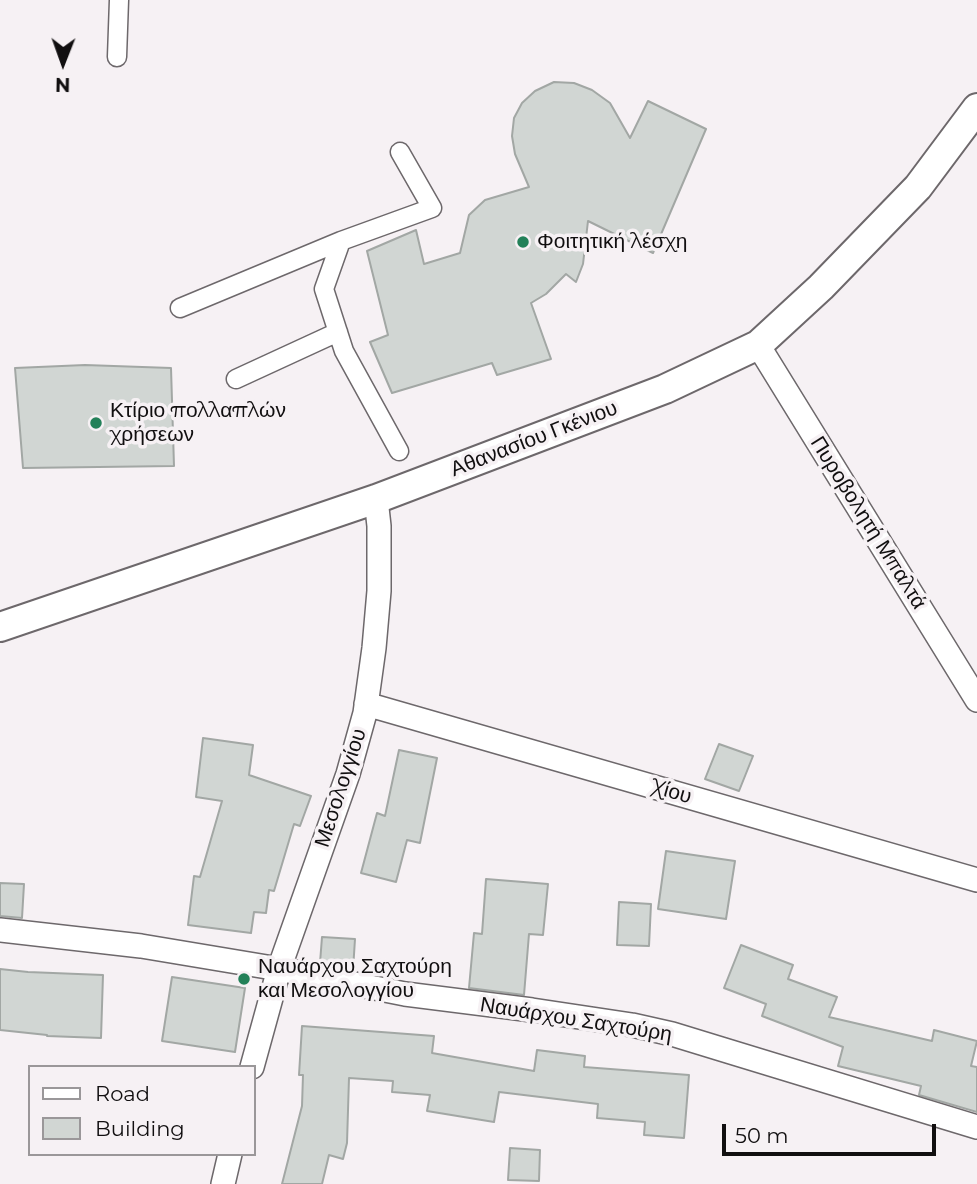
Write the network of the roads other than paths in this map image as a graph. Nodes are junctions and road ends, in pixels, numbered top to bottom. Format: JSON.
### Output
{"nodes":[{"id":1,"x":120,"y":0,"type":"edge"},
{"id":2,"x":117,"y":57,"type":"dead end"},
{"id":3,"x":977,"y":108,"type":"edge"},
{"id":4,"x":400,"y":152,"type":"dead end"},
{"id":5,"x":341,"y":241,"type":"junction"},
{"id":6,"x":180,"y":308,"type":"dead end"},
{"id":7,"x":338,"y":332,"type":"junction"},
{"id":8,"x":758,"y":345,"type":"junction"},
{"id":9,"x":236,"y":379,"type":"dead end"},
{"id":10,"x":399,"y":451,"type":"dead end"},
{"id":11,"x":376,"y":499,"type":"junction"},
{"id":12,"x":0,"y":627,"type":"edge"},
{"id":13,"x":977,"y":700,"type":"edge"},
{"id":14,"x":366,"y":704,"type":"junction"},
{"id":15,"x":977,"y":880,"type":"edge"},
{"id":16,"x":0,"y":930,"type":"edge"},
{"id":17,"x":279,"y":969,"type":"junction"},
{"id":18,"x":253,"y":1065,"type":"edge"},
{"id":19,"x":977,"y":1127,"type":"edge"},
{"id":20,"x":230,"y":1156,"type":"edge"},
{"id":21,"x":223,"y":1184,"type":"edge"}],
"edges":[{"from":1,"to":2,"type":"street"},
{"from":3,"to":8,"type":"street","name":"Αθανασίου Γκένιου"},
{"from":4,"to":5,"type":"street"},
{"from":5,"to":6,"type":"street"},
{"from":5,"to":7,"type":"street"},
{"from":7,"to":9,"type":"street"},
{"from":7,"to":10,"type":"street"},
{"from":8,"to":11,"type":"street","name":"Αθανασίου Γκένιου"},
{"from":8,"to":13,"type":"street","name":"Πυροβολητή Μπαλτά"},
{"from":11,"to":12,"type":"street","name":"Αθανασίου Γκένιου"},
{"from":11,"to":14,"type":"street","name":"Μεσολογγίου"},
{"from":14,"to":15,"type":"street","name":"Χίου"},
{"from":14,"to":17,"type":"street","name":"Μεσολογγίου"},
{"from":16,"to":17,"type":"street","name":"Ναυάρχου Σαχτούρη"},
{"from":17,"to":18,"type":"street","name":"Μεσολογγίου"},
{"from":17,"to":19,"type":"street","name":"Ναυάρχου Σαχτούρη"},
{"from":20,"to":21,"type":"street"}]}
